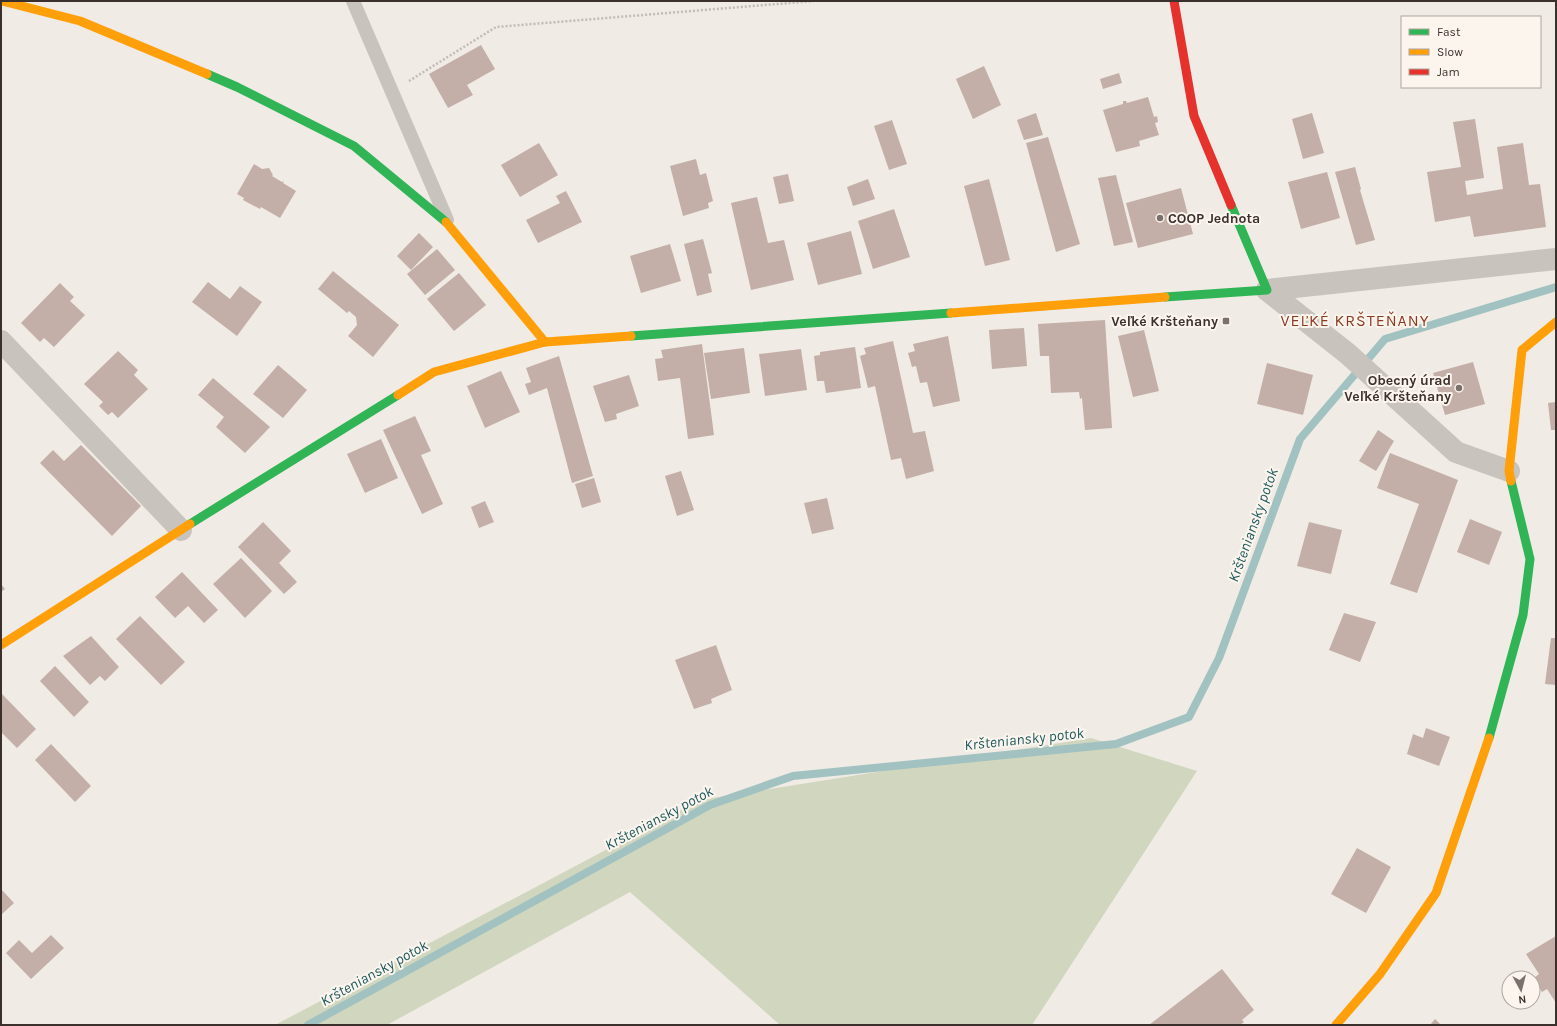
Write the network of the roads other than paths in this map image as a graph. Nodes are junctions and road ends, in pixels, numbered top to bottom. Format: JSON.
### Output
{"nodes":[{"id":1,"x":2,"y":1,"type":"edge"},
{"id":2,"x":353,"y":1,"type":"edge"},
{"id":3,"x":1174,"y":1,"type":"edge"},
{"id":4,"x":450,"y":226,"type":"junction"},
{"id":5,"x":1556,"y":259,"type":"edge"},
{"id":6,"x":1267,"y":290,"type":"junction"},
{"id":7,"x":1556,"y":322,"type":"edge"},
{"id":8,"x":1,"y":341,"type":"edge"},
{"id":9,"x":545,"y":342,"type":"junction"},
{"id":10,"x":1509,"y":471,"type":"junction"},
{"id":11,"x":181,"y":530,"type":"junction"},
{"id":12,"x":1,"y":645,"type":"edge"},
{"id":13,"x":1336,"y":1025,"type":"edge"}],
"edges":[{"from":1,"to":4,"type":"street"},
{"from":2,"to":4,"type":"lane"},
{"from":3,"to":6,"type":"street"},
{"from":4,"to":9,"type":"street"},
{"from":5,"to":6,"type":"street"},
{"from":6,"to":9,"type":"street"},
{"from":6,"to":10,"type":"street"},
{"from":7,"to":10,"type":"street"},
{"from":8,"to":11,"type":"street"},
{"from":9,"to":11,"type":"street"},
{"from":10,"to":13,"type":"street"},
{"from":11,"to":12,"type":"street"}]}
